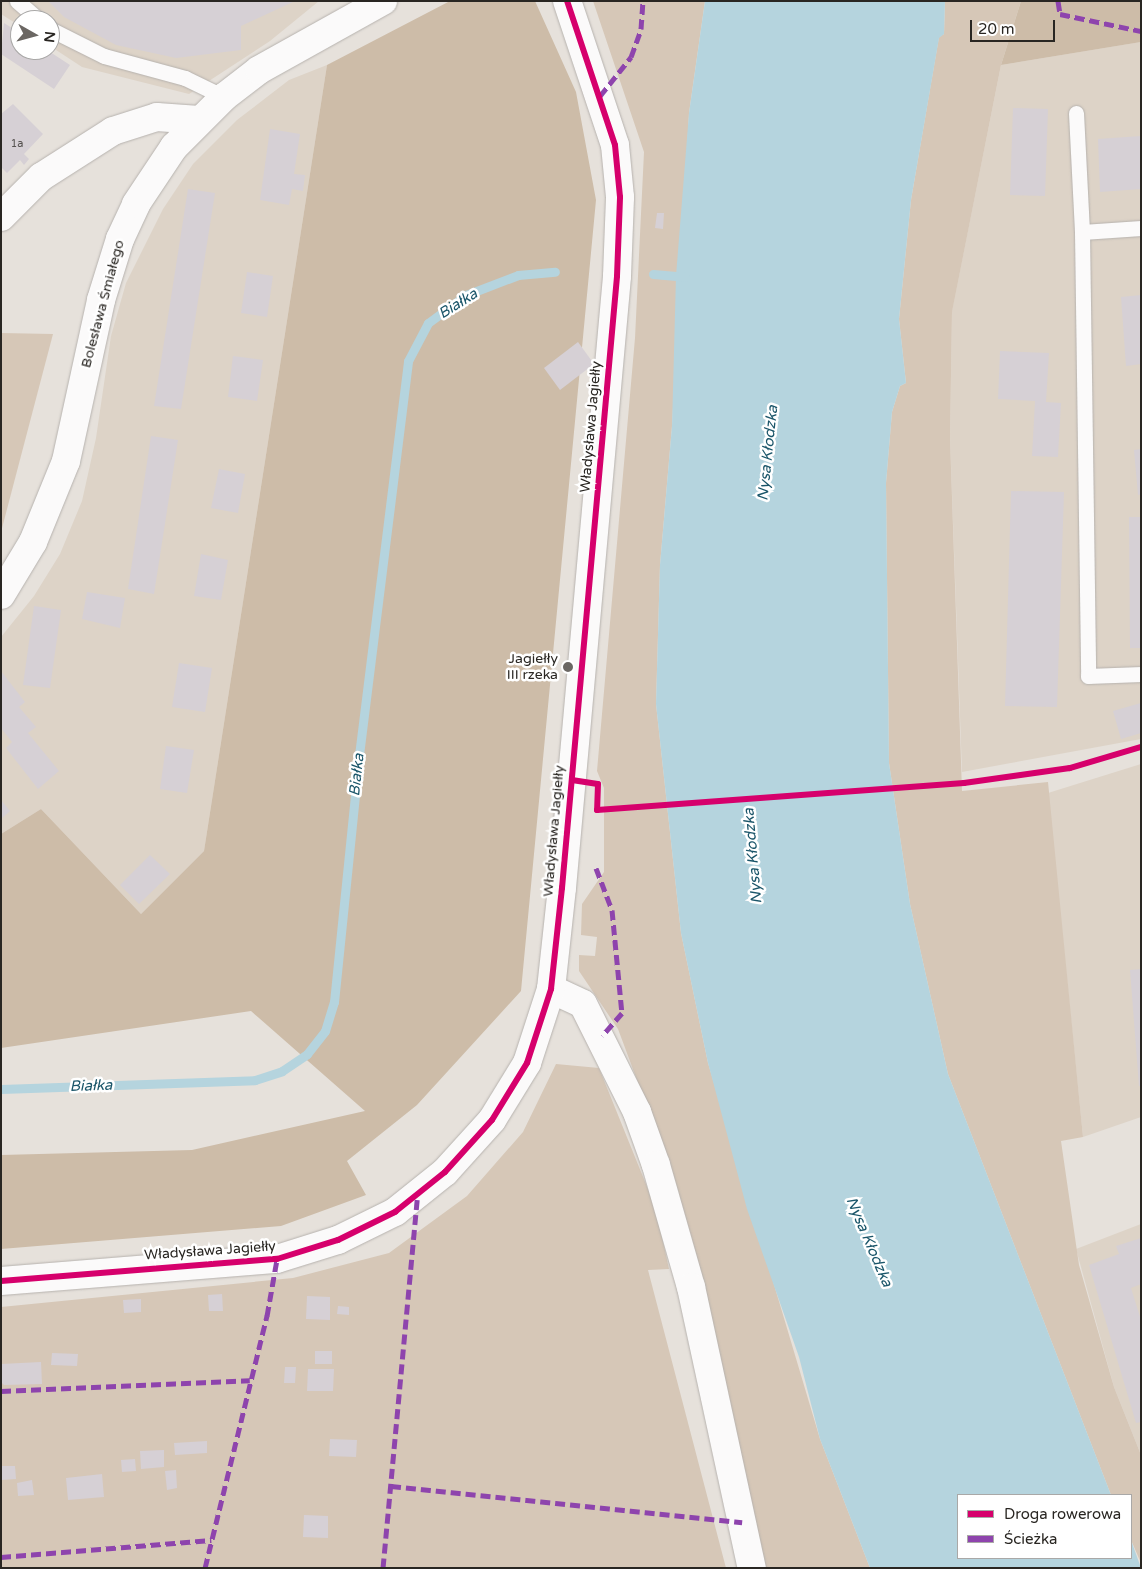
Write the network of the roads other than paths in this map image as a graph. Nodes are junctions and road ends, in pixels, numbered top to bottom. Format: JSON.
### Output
{"nodes":[{"id":1,"x":17,"y":1,"type":"edge"},
{"id":2,"x":383,"y":1,"type":"edge"},
{"id":3,"x":567,"y":1,"type":"edge"},
{"id":4,"x":27,"y":10,"type":"edge"},
{"id":5,"x":60,"y":34,"type":"edge"},
{"id":6,"x":224,"y":97,"type":"junction"},
{"id":7,"x":1076,"y":113,"type":"dead end"},
{"id":8,"x":199,"y":120,"type":"junction"},
{"id":9,"x":1,"y":217,"type":"edge"},
{"id":10,"x":1141,"y":228,"type":"edge"},
{"id":11,"x":1082,"y":232,"type":"junction"},
{"id":12,"x":1,"y":595,"type":"edge"},
{"id":13,"x":1141,"y":674,"type":"edge"},
{"id":14,"x":551,"y":989,"type":"junction"},
{"id":15,"x":1,"y":1281,"type":"edge"},
{"id":16,"x":752,"y":1568,"type":"edge"}],
"edges":[{"from":1,"to":4,"type":"lane"},
{"from":2,"to":6,"type":"street","name":"Bolesława Śmiałego"},
{"from":3,"to":14,"type":"street","name":"Władysława Jagiełły"},
{"from":5,"to":6,"type":"lane"},
{"from":6,"to":8,"type":"street","name":"Bolesława Śmiałego"},
{"from":7,"to":11,"type":"lane"},
{"from":8,"to":9,"type":"street"},
{"from":8,"to":12,"type":"street","name":"Bolesława Śmiałego"},
{"from":10,"to":11,"type":"lane"},
{"from":11,"to":13,"type":"lane"},
{"from":14,"to":15,"type":"street","name":"Władysława Jagiełły"},
{"from":14,"to":16,"type":"street"}]}
